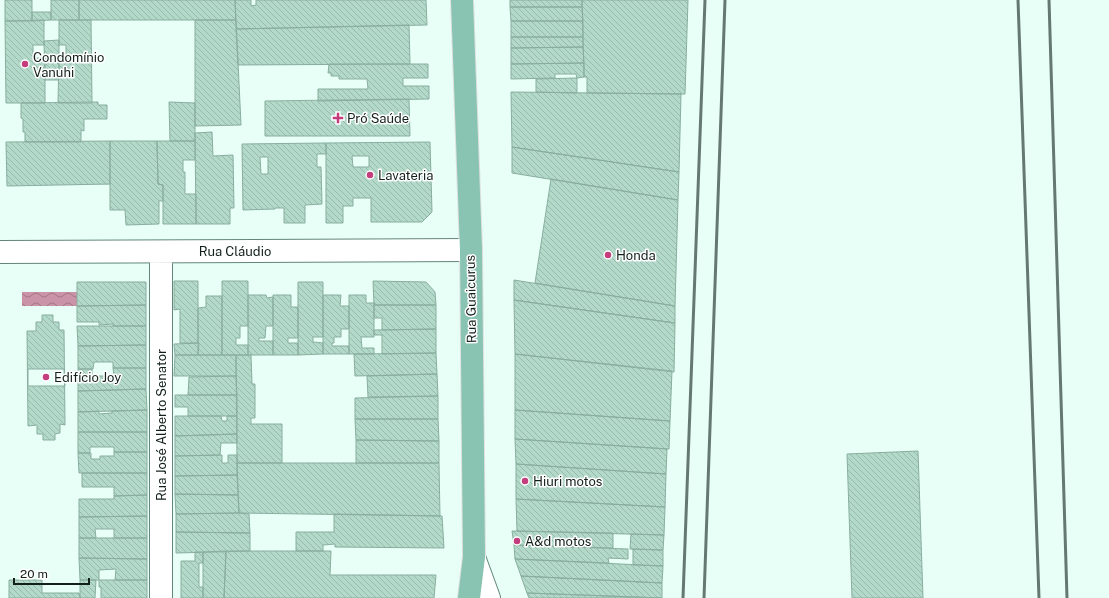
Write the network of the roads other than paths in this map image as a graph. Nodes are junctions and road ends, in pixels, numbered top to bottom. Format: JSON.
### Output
{"nodes":[{"id":1,"x":462,"y":0,"type":"edge"},
{"id":2,"x":471,"y":250,"type":"junction"},
{"id":3,"x":0,"y":252,"type":"edge"},
{"id":4,"x":161,"y":252,"type":"junction"},
{"id":5,"x":474,"y":557,"type":"junction"},
{"id":6,"x":161,"y":598,"type":"edge"},
{"id":7,"x":469,"y":598,"type":"edge"},
{"id":8,"x":489,"y":598,"type":"edge"}],
"edges":[{"from":1,"to":2,"type":"main road","name":"Rua Guaicurus"},
{"from":2,"to":4,"type":"street","name":"Rua Cláudio"},
{"from":2,"to":5,"type":"main road","name":"Rua Guaicurus"},
{"from":3,"to":4,"type":"street","name":"Rua Cláudio"},
{"from":4,"to":6,"type":"street","name":"Rua José Alberto Senator"},
{"from":5,"to":7,"type":"main road","name":"Rua Guaicurus"},
{"from":5,"to":8,"type":"street"}]}
